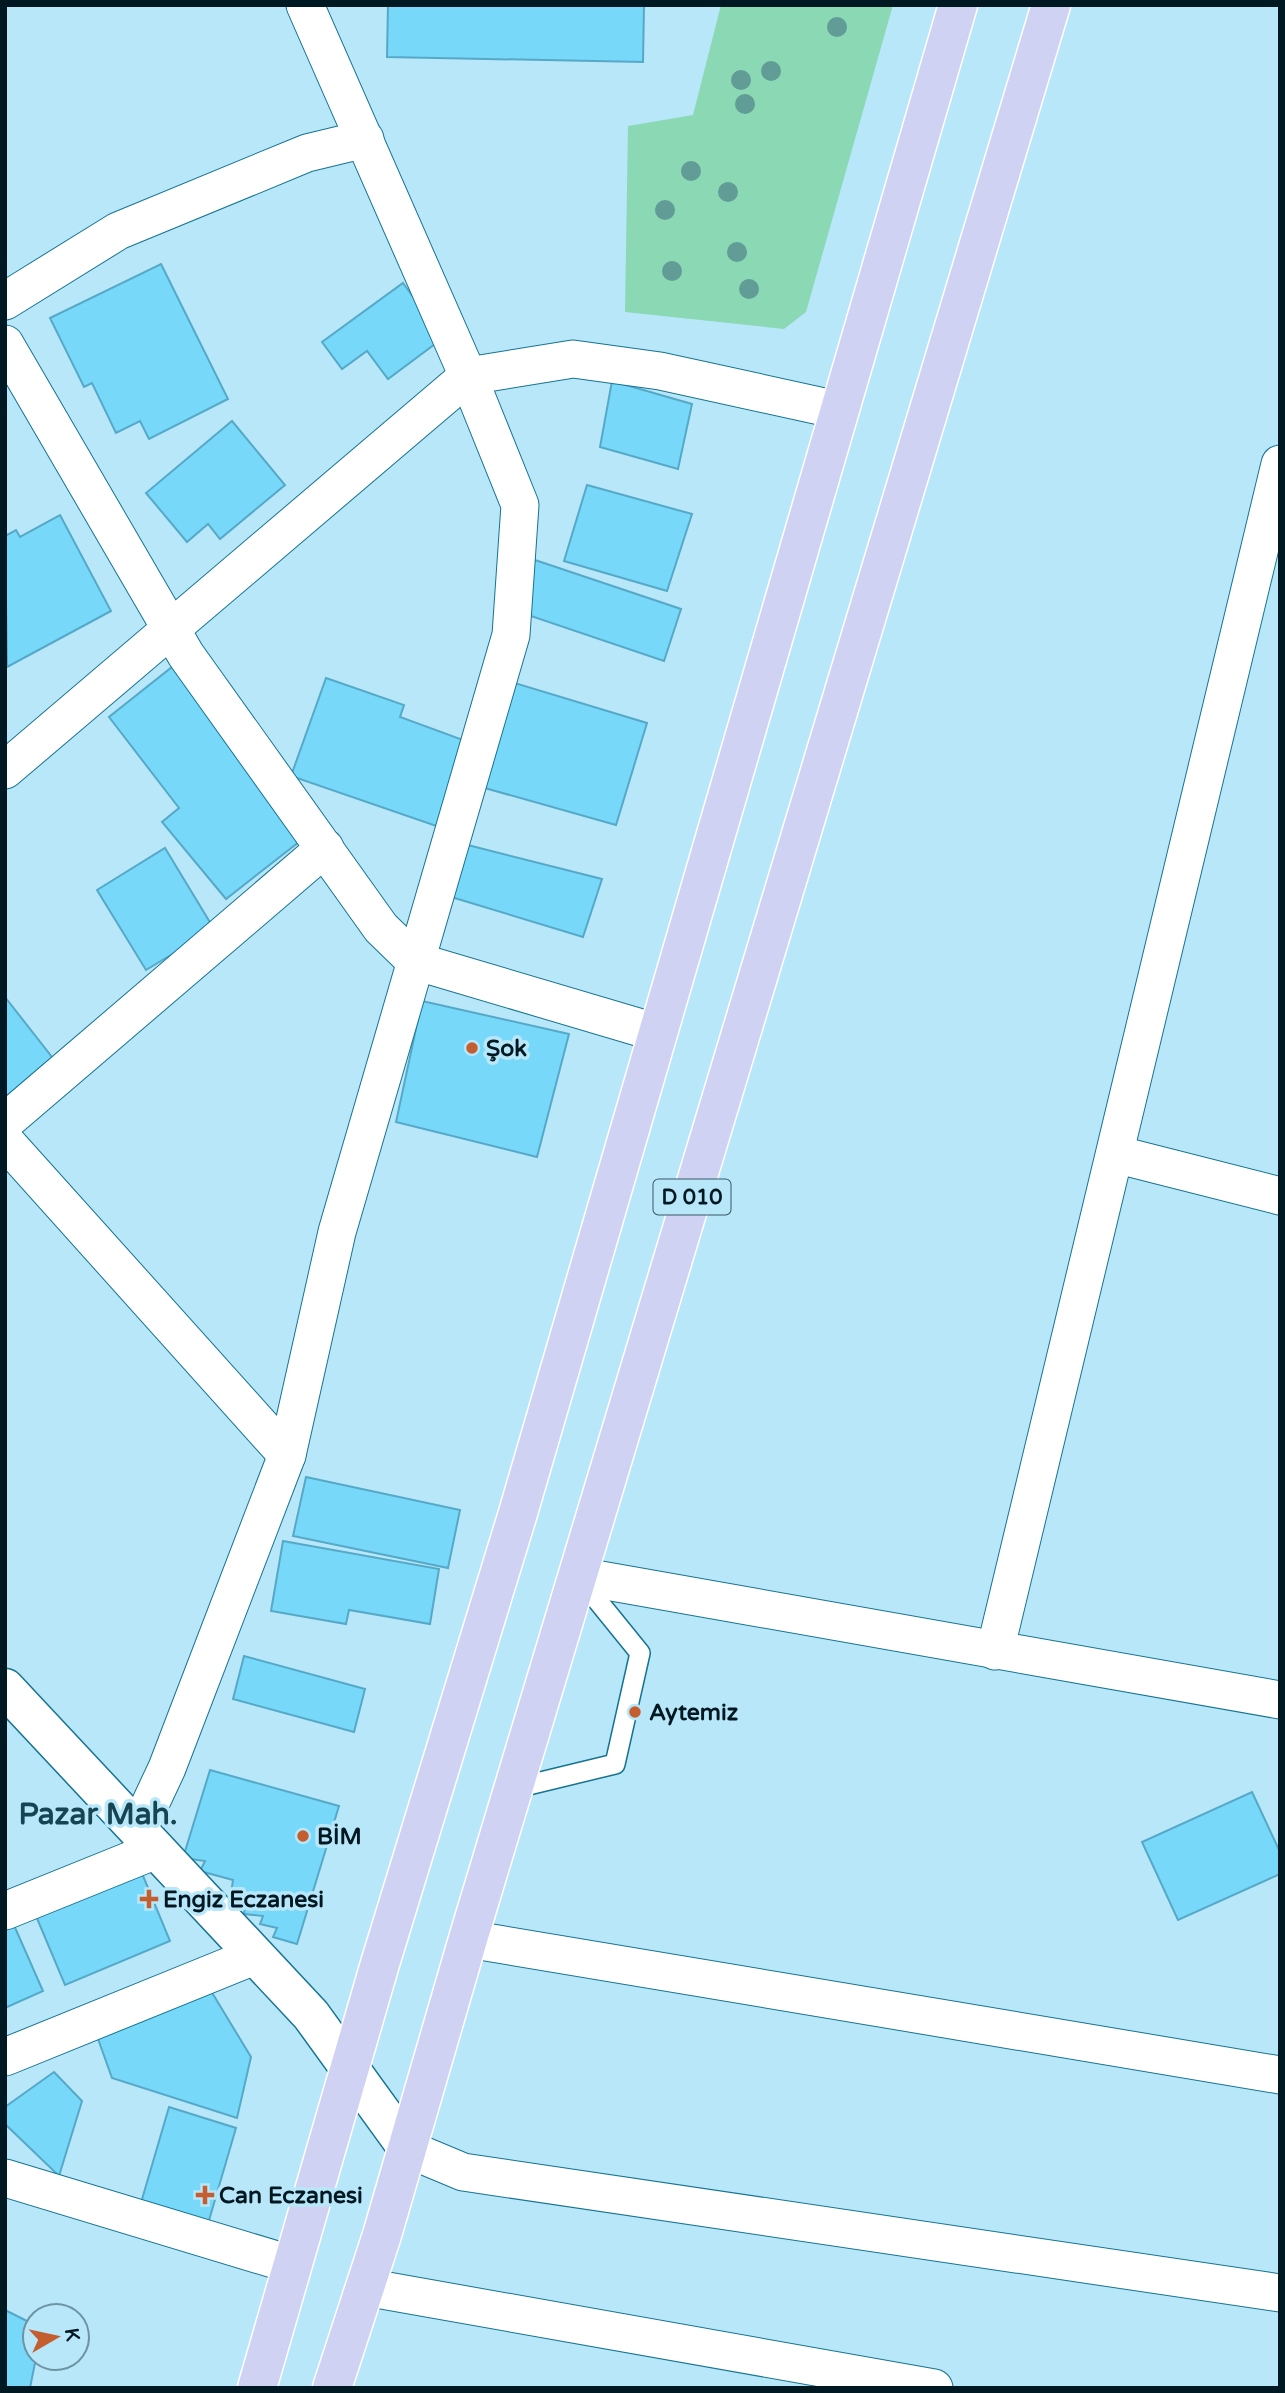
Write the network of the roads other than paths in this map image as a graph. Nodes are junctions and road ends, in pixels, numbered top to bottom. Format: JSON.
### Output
{"nodes":[{"id":1,"x":305,"y":5,"type":"edge"},
{"id":2,"x":958,"y":5,"type":"edge"},
{"id":3,"x":1051,"y":5,"type":"edge"},
{"id":4,"x":365,"y":139,"type":"junction"},
{"id":5,"x":5,"y":301,"type":"edge"},
{"id":6,"x":5,"y":344,"type":"edge"},
{"id":7,"x":468,"y":376,"type":"junction"},
{"id":8,"x":838,"y":410,"type":"junction"},
{"id":9,"x":1280,"y":464,"type":"edge"},
{"id":10,"x":170,"y":628,"type":"junction"},
{"id":11,"x":5,"y":770,"type":"edge"},
{"id":12,"x":325,"y":848,"type":"junction"},
{"id":13,"x":415,"y":961,"type":"junction"},
{"id":14,"x":658,"y":1034,"type":"junction"},
{"id":15,"x":5,"y":1122,"type":"edge"},
{"id":16,"x":5,"y":1141,"type":"edge"},
{"id":17,"x":1115,"y":1154,"type":"junction"},
{"id":18,"x":1280,"y":1196,"type":"edge"},
{"id":19,"x":287,"y":1455,"type":"junction"},
{"id":20,"x":578,"y":1576,"type":"junction"},
{"id":21,"x":995,"y":1651,"type":"junction"},
{"id":22,"x":8,"y":1696,"type":"edge"},
{"id":23,"x":1280,"y":1700,"type":"edge"},
{"id":24,"x":516,"y":1788,"type":"junction"},
{"id":25,"x":147,"y":1840,"type":"junction"},
{"id":26,"x":5,"y":1911,"type":"edge"},
{"id":27,"x":468,"y":1939,"type":"junction"},
{"id":28,"x":254,"y":1956,"type":"junction"},
{"id":29,"x":5,"y":2057,"type":"edge"},
{"id":30,"x":349,"y":2068,"type":"junction"},
{"id":31,"x":1280,"y":2075,"type":"edge"},
{"id":32,"x":408,"y":2149,"type":"junction"},
{"id":33,"x":5,"y":2178,"type":"edge"},
{"id":34,"x":293,"y":2266,"type":"junction"},
{"id":35,"x":365,"y":2287,"type":"junction"},
{"id":36,"x":1280,"y":2293,"type":"edge"},
{"id":37,"x":786,"y":2375,"type":"edge"},
{"id":38,"x":257,"y":2388,"type":"edge"},
{"id":39,"x":332,"y":2388,"type":"edge"},
{"id":40,"x":934,"y":2388,"type":"edge"}],
"edges":[{"from":1,"to":4,"type":"street"},
{"from":2,"to":8,"type":"highway"},
{"from":3,"to":20,"type":"highway","number":"D 010"},
{"from":4,"to":5,"type":"street"},
{"from":4,"to":7,"type":"street"},
{"from":6,"to":10,"type":"street"},
{"from":7,"to":8,"type":"street"},
{"from":7,"to":10,"type":"street"},
{"from":7,"to":13,"type":"street"},
{"from":8,"to":14,"type":"highway"},
{"from":9,"to":17,"type":"street"},
{"from":10,"to":11,"type":"street"},
{"from":10,"to":12,"type":"street"},
{"from":12,"to":13,"type":"street"},
{"from":12,"to":15,"type":"street"},
{"from":13,"to":14,"type":"street"},
{"from":13,"to":19,"type":"street"},
{"from":14,"to":30,"type":"highway"},
{"from":16,"to":19,"type":"street"},
{"from":17,"to":18,"type":"street"},
{"from":17,"to":21,"type":"street"},
{"from":19,"to":25,"type":"street"},
{"from":20,"to":21,"type":"street"},
{"from":20,"to":24,"type":"highway","number":"D 010"},
{"from":20,"to":24,"type":"lane"},
{"from":21,"to":23,"type":"street"},
{"from":22,"to":25,"type":"street"},
{"from":24,"to":27,"type":"highway","number":"D 010"},
{"from":25,"to":26,"type":"street"},
{"from":25,"to":28,"type":"street"},
{"from":27,"to":31,"type":"street"},
{"from":27,"to":32,"type":"highway","number":"D 010"},
{"from":28,"to":29,"type":"street"},
{"from":28,"to":30,"type":"street"},
{"from":30,"to":32,"type":"street"},
{"from":30,"to":34,"type":"highway"},
{"from":32,"to":35,"type":"highway","number":"D 010"},
{"from":32,"to":36,"type":"street"},
{"from":33,"to":34,"type":"street"},
{"from":34,"to":38,"type":"highway"},
{"from":35,"to":37,"type":"street"},
{"from":35,"to":39,"type":"highway","number":"D 010"},
{"from":37,"to":40,"type":"street"}]}
